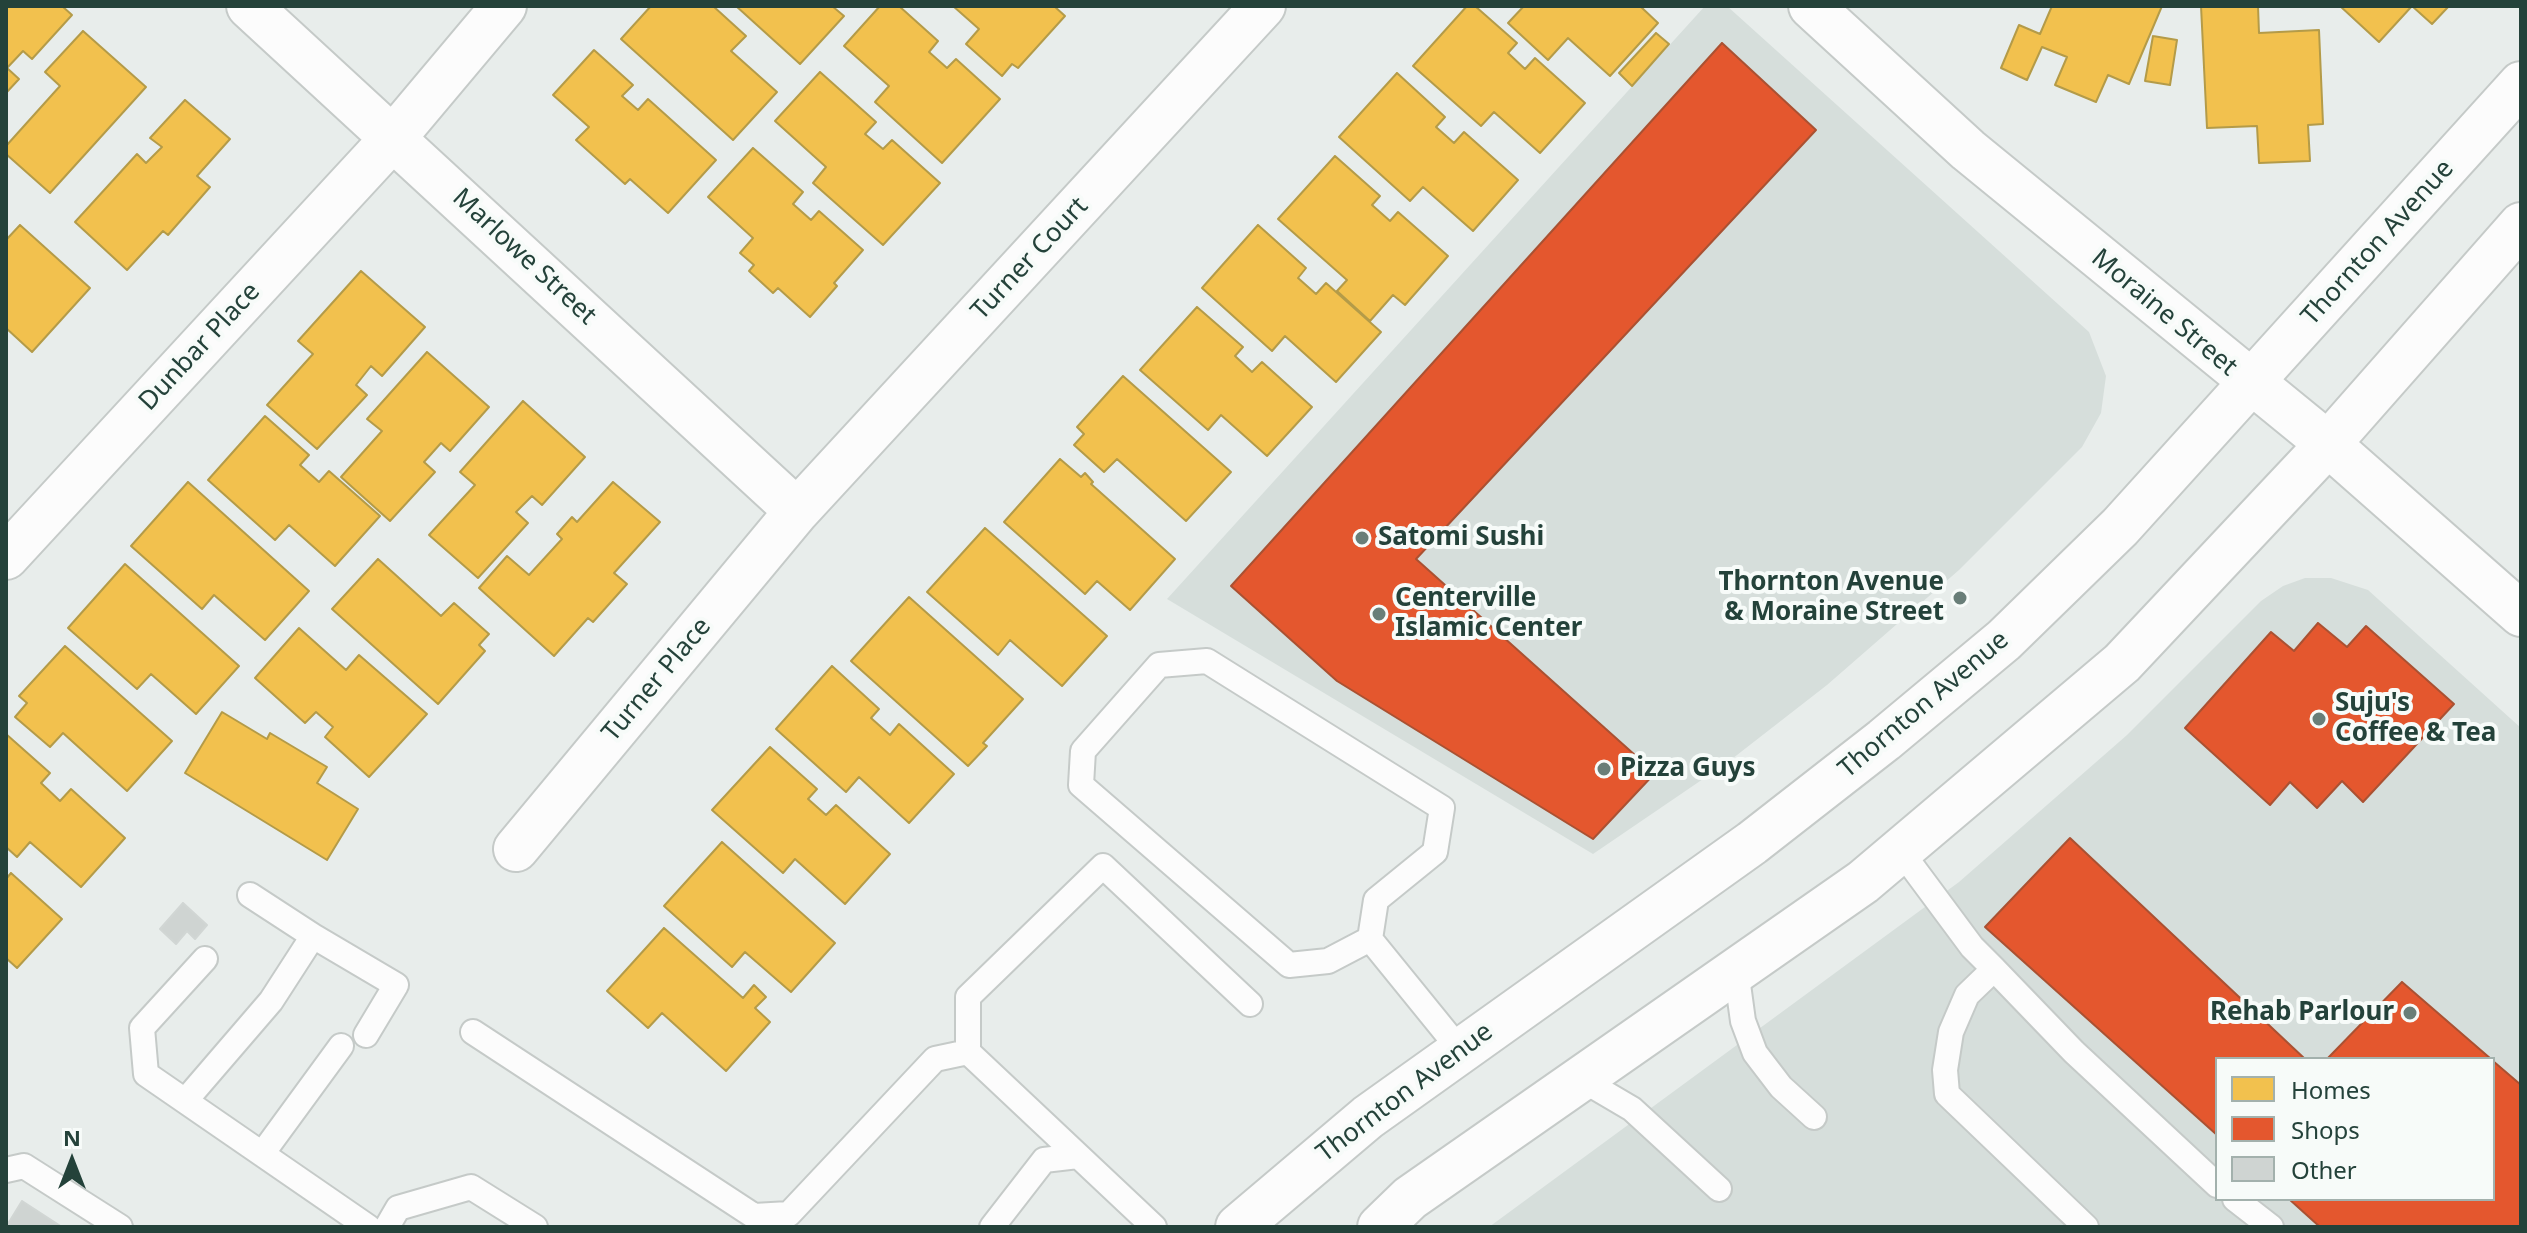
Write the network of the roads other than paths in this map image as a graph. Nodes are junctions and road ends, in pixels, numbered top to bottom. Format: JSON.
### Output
{"nodes":[{"id":1,"x":249,"y":6,"type":"edge"},
{"id":2,"x":504,"y":6,"type":"edge"},
{"id":3,"x":1263,"y":6,"type":"edge"},
{"id":4,"x":1811,"y":6,"type":"edge"},
{"id":5,"x":2521,"y":84,"type":"edge"},
{"id":6,"x":394,"y":137,"type":"junction"},
{"id":7,"x":2521,"y":225,"type":"edge"},
{"id":8,"x":2251,"y":385,"type":"junction"},
{"id":9,"x":2328,"y":444,"type":"junction"},
{"id":10,"x":797,"y":511,"type":"junction"},
{"id":11,"x":6,"y":557,"type":"edge"},
{"id":12,"x":2521,"y":614,"type":"edge"},
{"id":13,"x":516,"y":849,"type":"dead end"},
{"id":14,"x":1900,"y":850,"type":"junction"},
{"id":15,"x":250,"y":895,"type":"dead end"},
{"id":16,"x":313,"y":936,"type":"junction"},
{"id":17,"x":1370,"y":939,"type":"junction"},
{"id":18,"x":205,"y":959,"type":"dead end"},
{"id":19,"x":1994,"y":969,"type":"junction"},
{"id":20,"x":1736,"y":970,"type":"junction"},
{"id":21,"x":1250,"y":1004,"type":"dead end"},
{"id":22,"x":473,"y":1032,"type":"dead end"},
{"id":23,"x":366,"y":1035,"type":"dead end"},
{"id":24,"x":341,"y":1046,"type":"dead end"},
{"id":25,"x":1461,"y":1051,"type":"junction"},
{"id":26,"x":968,"y":1052,"type":"junction"},
{"id":27,"x":1581,"y":1079,"type":"junction"},
{"id":28,"x":185,"y":1101,"type":"junction"},
{"id":29,"x":1814,"y":1117,"type":"dead end"},
{"id":30,"x":262,"y":1154,"type":"junction"},
{"id":31,"x":1078,"y":1156,"type":"junction"},
{"id":32,"x":6,"y":1170,"type":"edge"},
{"id":33,"x":2215,"y":1183,"type":"edge"},
{"id":34,"x":1719,"y":1189,"type":"dead end"},
{"id":35,"x":2238,"y":1201,"type":"edge"},
{"id":36,"x":120,"y":1227,"type":"edge"},
{"id":37,"x":368,"y":1227,"type":"edge"},
{"id":38,"x":387,"y":1227,"type":"edge"},
{"id":39,"x":535,"y":1227,"type":"edge"},
{"id":40,"x":992,"y":1227,"type":"edge"},
{"id":41,"x":1154,"y":1227,"type":"edge"},
{"id":42,"x":1238,"y":1227,"type":"edge"},
{"id":43,"x":1380,"y":1227,"type":"edge"},
{"id":44,"x":2086,"y":1227,"type":"edge"},
{"id":45,"x":2271,"y":1227,"type":"edge"}],
"edges":[{"from":1,"to":6,"type":"street","name":"Marlowe Street"},
{"from":2,"to":6,"type":"street","name":"Dunbar Place"},
{"from":3,"to":10,"type":"street","name":"Turner Court"},
{"from":4,"to":8,"type":"street","name":"Moraine Street"},
{"from":5,"to":8,"type":"street","name":"Thornton Avenue"},
{"from":6,"to":10,"type":"street","name":"Marlowe Street"},
{"from":6,"to":11,"type":"street","name":"Dunbar Place"},
{"from":7,"to":9,"type":"street"},
{"from":8,"to":9,"type":"street","name":"Moraine Street"},
{"from":8,"to":25,"type":"street","name":"Thornton Avenue"},
{"from":9,"to":12,"type":"street","name":"Moraine Street"},
{"from":9,"to":14,"type":"street"},
{"from":10,"to":13,"type":"street","name":"Turner Place"},
{"from":14,"to":19,"type":"lane"},
{"from":14,"to":20,"type":"street"},
{"from":15,"to":16,"type":"lane"},
{"from":16,"to":23,"type":"lane"},
{"from":16,"to":28,"type":"lane"},
{"from":17,"to":17,"type":"lane"},
{"from":17,"to":25,"type":"lane"},
{"from":18,"to":28,"type":"lane"},
{"from":19,"to":33,"type":"lane"},
{"from":19,"to":44,"type":"lane"},
{"from":20,"to":27,"type":"street"},
{"from":20,"to":29,"type":"lane"},
{"from":21,"to":26,"type":"lane"},
{"from":22,"to":26,"type":"lane"},
{"from":24,"to":30,"type":"lane"},
{"from":25,"to":42,"type":"street","name":"Thornton Avenue"},
{"from":26,"to":31,"type":"lane"},
{"from":27,"to":34,"type":"lane"},
{"from":27,"to":43,"type":"street"},
{"from":28,"to":30,"type":"lane"},
{"from":30,"to":37,"type":"lane"},
{"from":31,"to":40,"type":"lane"},
{"from":31,"to":41,"type":"lane"},
{"from":32,"to":36,"type":"lane"},
{"from":35,"to":45,"type":"lane"},
{"from":38,"to":39,"type":"lane"}]}
